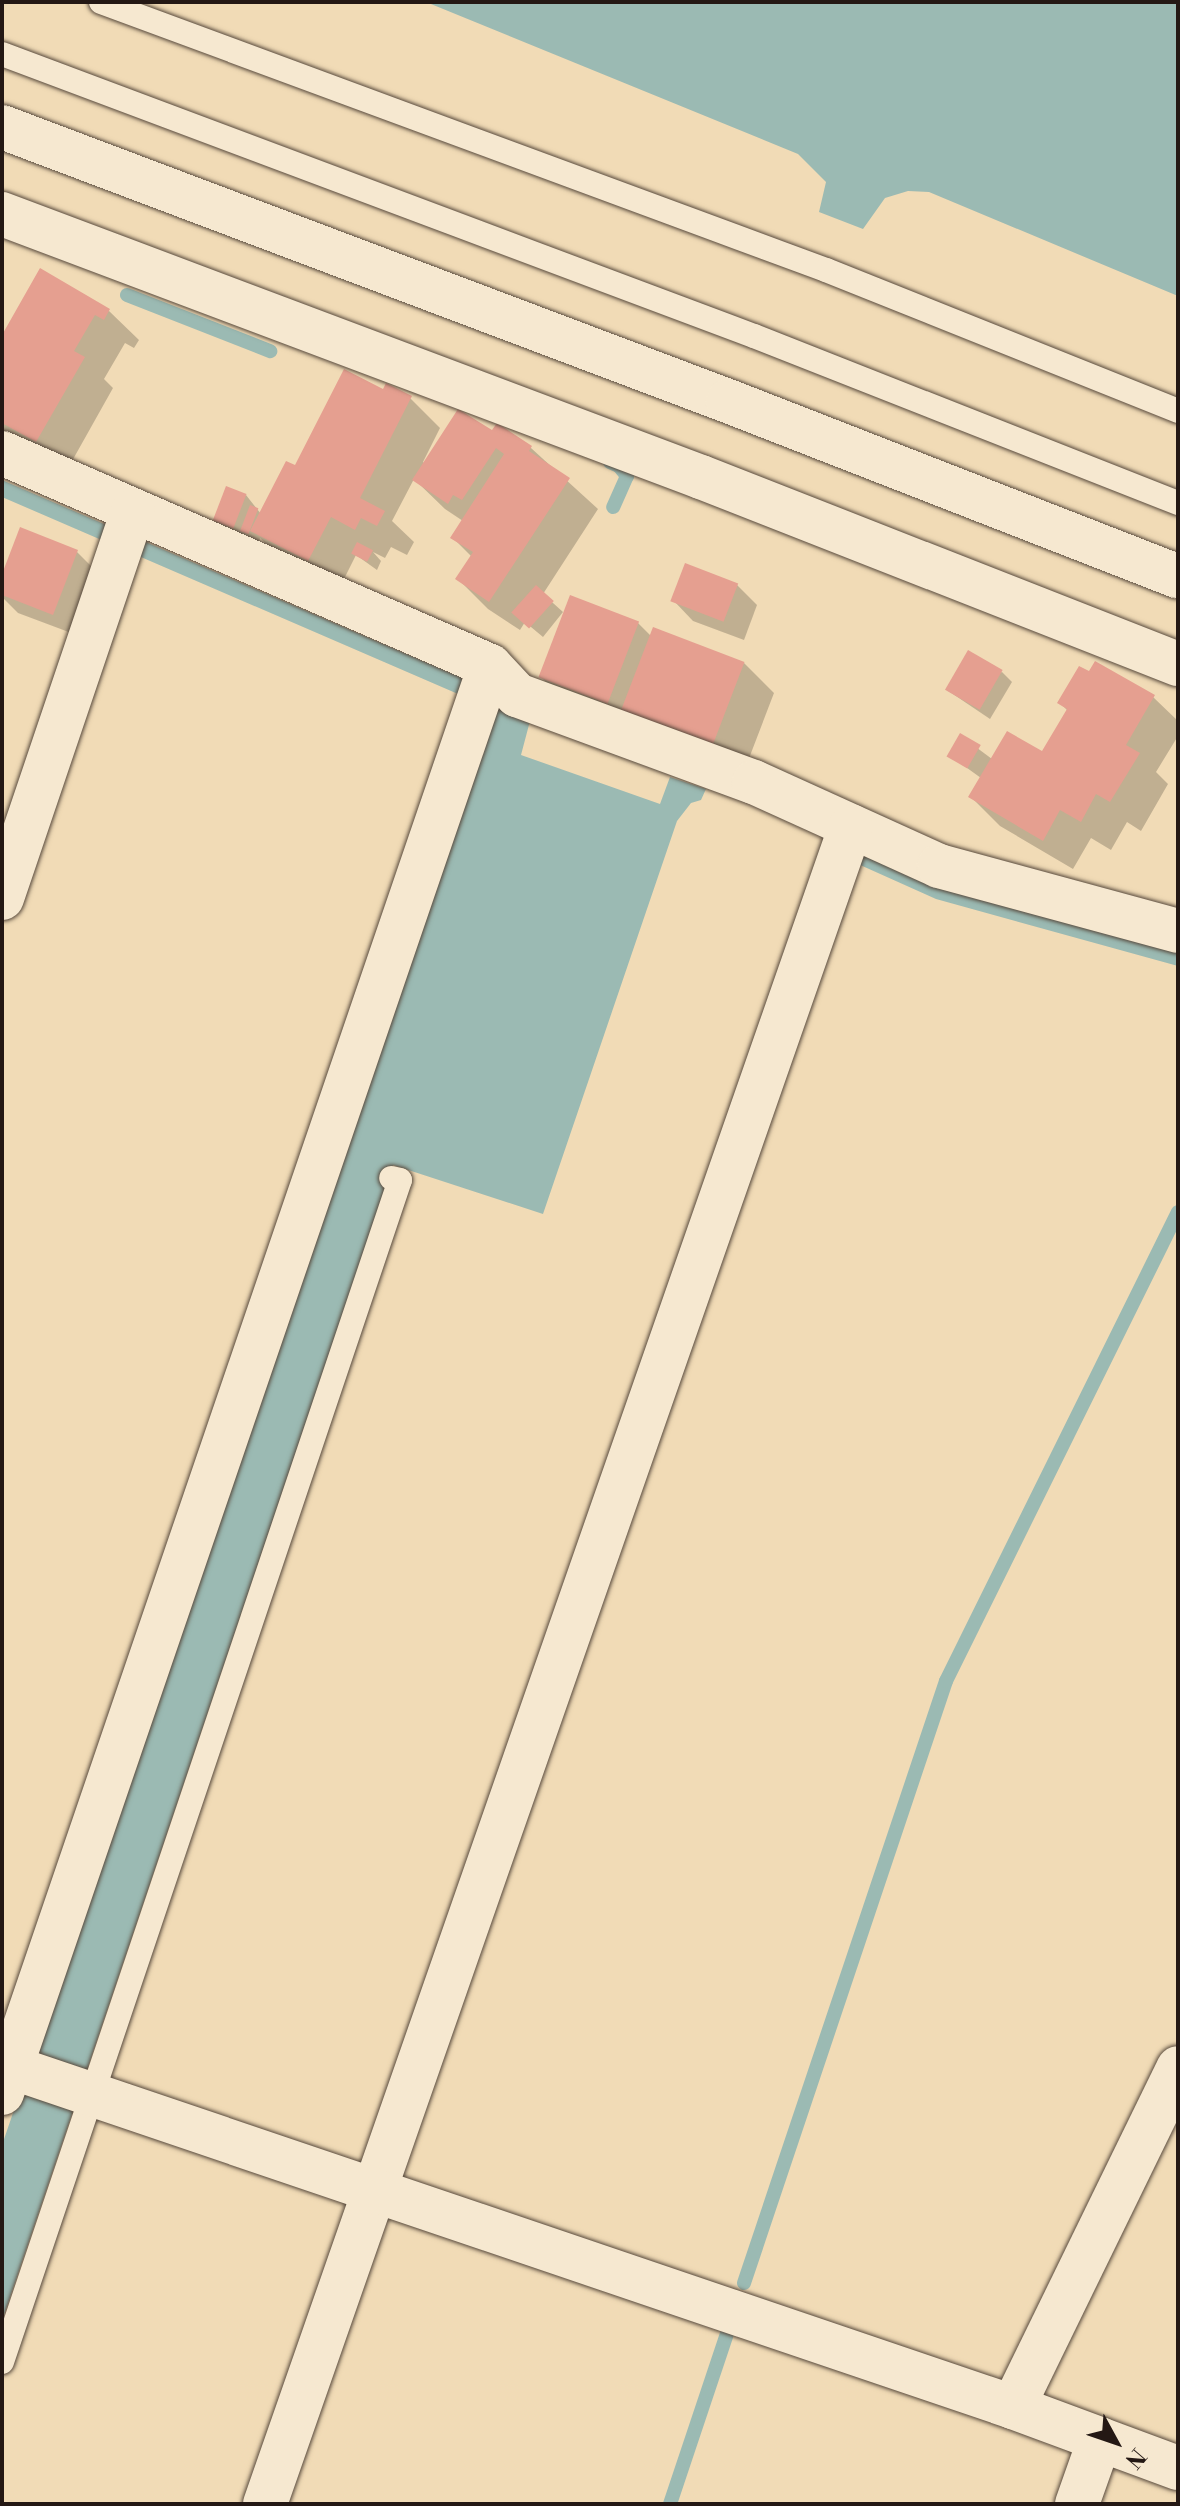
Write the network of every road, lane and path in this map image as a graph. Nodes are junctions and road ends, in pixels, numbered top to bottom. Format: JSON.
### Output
{"nodes":[{"id":1,"x":101,"y":2,"type":"edge"},
{"id":2,"x":2,"y":54,"type":"edge"},
{"id":3,"x":2,"y":127,"type":"edge"},
{"id":4,"x":2,"y":214,"type":"edge"},
{"id":5,"x":1178,"y":411,"type":"edge"},
{"id":6,"x":2,"y":453,"type":"edge"},
{"id":7,"x":1178,"y":503,"type":"edge"},
{"id":8,"x":127,"y":531,"type":"junction"},
{"id":9,"x":1178,"y":576,"type":"edge"},
{"id":10,"x":1178,"y":664,"type":"edge"},
{"id":11,"x":484,"y":685,"type":"junction"},
{"id":12,"x":851,"y":826,"type":"junction"},
{"id":13,"x":2,"y":898,"type":"edge"},
{"id":14,"x":1178,"y":931,"type":"edge"},
{"id":15,"x":391,"y":1178,"type":"dead end"},
{"id":16,"x":1178,"y":2068,"type":"edge"},
{"id":17,"x":8,"y":2074,"type":"edge"},
{"id":18,"x":89,"y":2094,"type":"junction"},
{"id":19,"x":371,"y":2191,"type":"junction"},
{"id":20,"x":2,"y":2362,"type":"edge"},
{"id":21,"x":1013,"y":2407,"type":"junction"},
{"id":22,"x":1100,"y":2439,"type":"junction"},
{"id":23,"x":1178,"y":2468,"type":"edge"},
{"id":24,"x":265,"y":2504,"type":"edge"},
{"id":25,"x":1077,"y":2504,"type":"edge"}],
"edges":[{"from":1,"to":5,"type":"lane"},
{"from":2,"to":7,"type":"lane"},
{"from":3,"to":9,"type":"street"},
{"from":4,"to":10,"type":"street"},
{"from":6,"to":8,"type":"street"},
{"from":8,"to":11,"type":"street"},
{"from":8,"to":13,"type":"street"},
{"from":11,"to":12,"type":"street"},
{"from":11,"to":17,"type":"street"},
{"from":12,"to":14,"type":"street"},
{"from":12,"to":19,"type":"street"},
{"from":15,"to":18,"type":"lane"},
{"from":16,"to":21,"type":"street"},
{"from":17,"to":18,"type":"street"},
{"from":18,"to":19,"type":"street"},
{"from":18,"to":20,"type":"lane"},
{"from":19,"to":21,"type":"street"},
{"from":19,"to":24,"type":"street"},
{"from":21,"to":22,"type":"street"},
{"from":22,"to":23,"type":"street"},
{"from":22,"to":25,"type":"street"}]}
